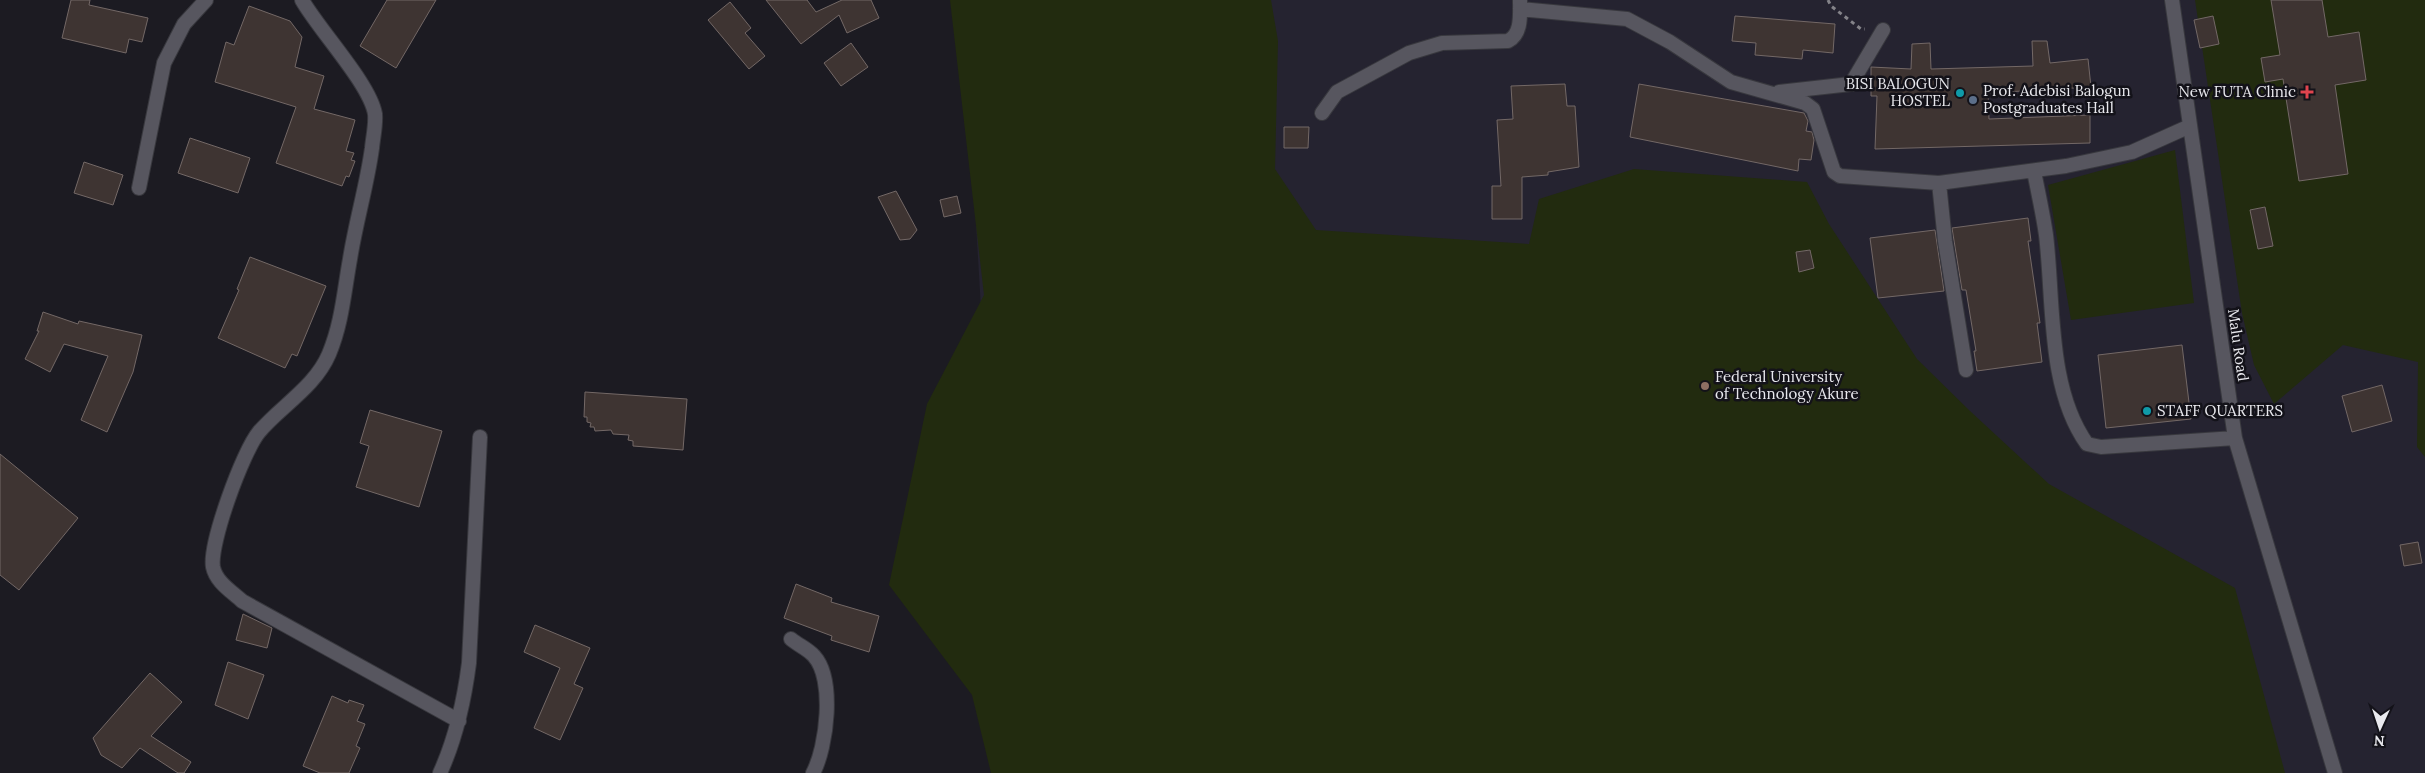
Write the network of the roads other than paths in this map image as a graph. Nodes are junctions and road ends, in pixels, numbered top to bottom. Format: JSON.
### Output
{"nodes":[{"id":1,"x":206,"y":0,"type":"edge"},
{"id":2,"x":302,"y":0,"type":"edge"},
{"id":3,"x":2172,"y":0,"type":"edge"},
{"id":4,"x":1520,"y":5,"type":"edge"},
{"id":5,"x":1883,"y":30,"type":"road end"},
{"id":6,"x":1768,"y":93,"type":"junction"},
{"id":7,"x":1322,"y":112,"type":"dead end"},
{"id":8,"x":2190,"y":126,"type":"junction"},
{"id":9,"x":2034,"y":171,"type":"junction"},
{"id":10,"x":1939,"y":183,"type":"junction"},
{"id":11,"x":139,"y":188,"type":"dead end"},
{"id":12,"x":1966,"y":370,"type":"dead end"},
{"id":13,"x":480,"y":437,"type":"dead end"},
{"id":14,"x":2235,"y":438,"type":"junction"},
{"id":15,"x":791,"y":640,"type":"dead end"},
{"id":16,"x":459,"y":721,"type":"junction"},
{"id":17,"x":440,"y":773,"type":"edge"},
{"id":18,"x":813,"y":773,"type":"edge"},
{"id":19,"x":2335,"y":773,"type":"edge"}],
"edges":[{"from":1,"to":11,"type":"street"},
{"from":2,"to":16,"type":"street"},
{"from":3,"to":8,"type":"street","name":"Malu Road"},
{"from":4,"to":6,"type":"street"},
{"from":4,"to":7,"type":"street"},
{"from":5,"to":6,"type":"street"},
{"from":6,"to":10,"type":"street"},
{"from":8,"to":9,"type":"street"},
{"from":8,"to":14,"type":"street","name":"Malu Road"},
{"from":9,"to":10,"type":"street"},
{"from":9,"to":14,"type":"street"},
{"from":10,"to":12,"type":"street"},
{"from":13,"to":16,"type":"street"},
{"from":14,"to":19,"type":"street","name":"Malu Road"},
{"from":15,"to":18,"type":"street"},
{"from":16,"to":17,"type":"street"}]}
